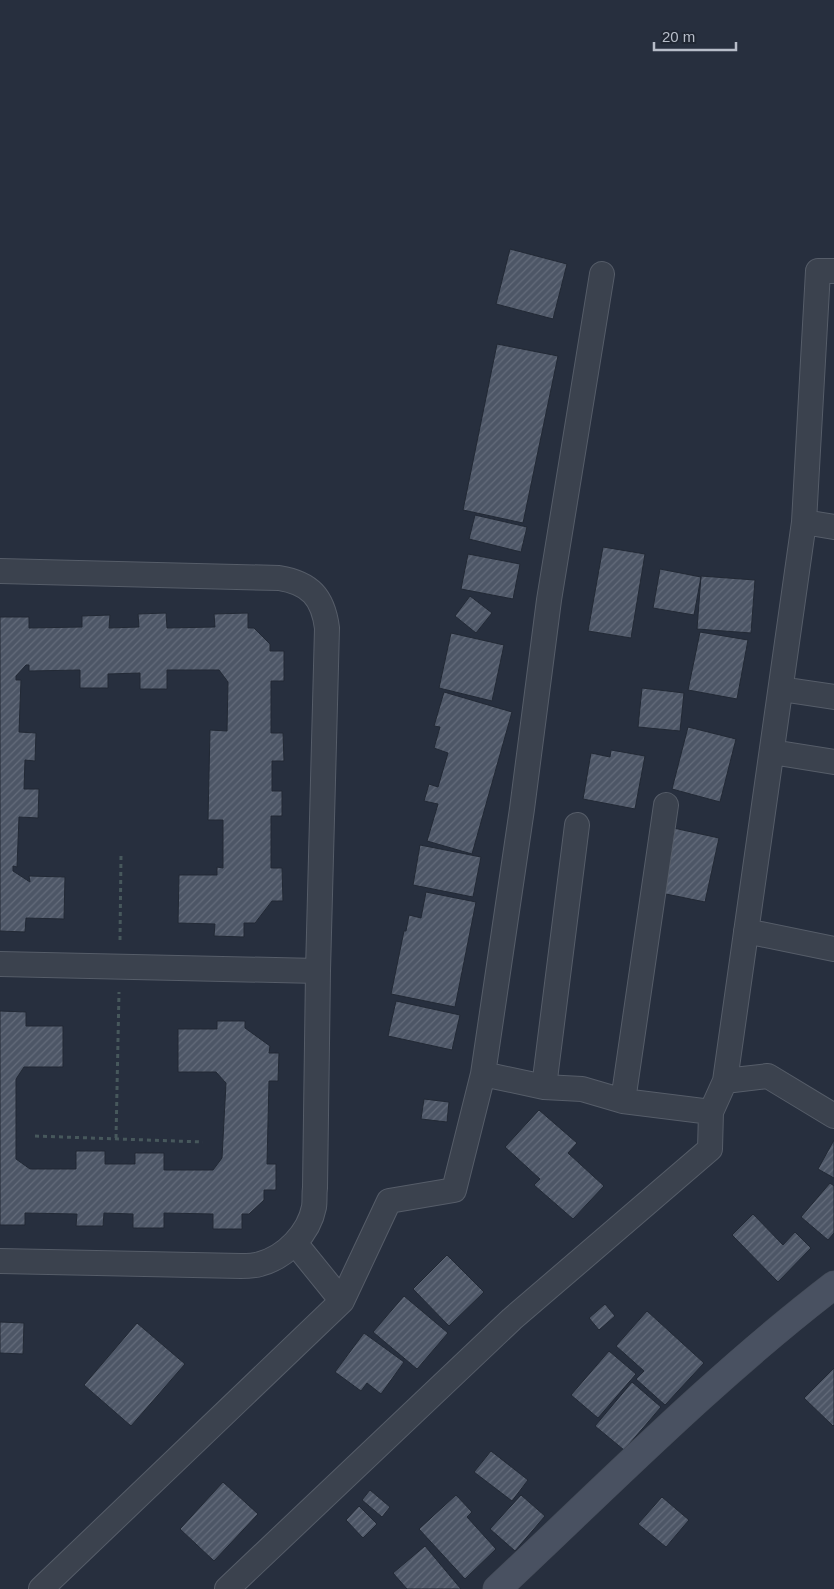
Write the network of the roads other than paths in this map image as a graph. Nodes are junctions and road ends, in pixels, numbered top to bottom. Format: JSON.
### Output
{"nodes":[{"id":1,"x":834,"y":271,"type":"edge"},
{"id":2,"x":602,"y":274,"type":"dead end"},
{"id":3,"x":804,"y":522,"type":"junction"},
{"id":4,"x":834,"y":528,"type":"edge"},
{"id":5,"x":0,"y":571,"type":"edge"},
{"id":6,"x":781,"y":689,"type":"junction"},
{"id":7,"x":834,"y":697,"type":"edge"},
{"id":8,"x":772,"y":752,"type":"junction"},
{"id":9,"x":834,"y":762,"type":"edge"},
{"id":10,"x":666,"y":805,"type":"dead end"},
{"id":11,"x":577,"y":825,"type":"dead end"},
{"id":12,"x":746,"y":931,"type":"junction"},
{"id":13,"x":834,"y":949,"type":"edge"},
{"id":14,"x":0,"y":964,"type":"edge"},
{"id":15,"x":318,"y":971,"type":"junction"},
{"id":16,"x":483,"y":1074,"type":"junction"},
{"id":17,"x":725,"y":1081,"type":"junction"},
{"id":18,"x":544,"y":1087,"type":"junction"},
{"id":19,"x":623,"y":1101,"type":"junction"},
{"id":20,"x":711,"y":1112,"type":"junction"},
{"id":21,"x":834,"y":1116,"type":"edge"},
{"id":22,"x":295,"y":1243,"type":"junction"},
{"id":23,"x":0,"y":1261,"type":"edge"},
{"id":24,"x":834,"y":1285,"type":"edge"},
{"id":25,"x":342,"y":1301,"type":"junction"},
{"id":26,"x":41,"y":1589,"type":"edge"},
{"id":27,"x":227,"y":1589,"type":"edge"},
{"id":28,"x":497,"y":1589,"type":"edge"}],
"edges":[{"from":1,"to":3,"type":"street"},
{"from":2,"to":16,"type":"street"},
{"from":3,"to":4,"type":"street"},
{"from":3,"to":6,"type":"street"},
{"from":5,"to":15,"type":"street"},
{"from":6,"to":7,"type":"street"},
{"from":6,"to":8,"type":"street"},
{"from":8,"to":9,"type":"street"},
{"from":8,"to":12,"type":"street"},
{"from":10,"to":19,"type":"street"},
{"from":11,"to":18,"type":"street"},
{"from":12,"to":13,"type":"street"},
{"from":12,"to":17,"type":"street"},
{"from":14,"to":15,"type":"street"},
{"from":15,"to":22,"type":"street"},
{"from":16,"to":18,"type":"street"},
{"from":16,"to":25,"type":"street"},
{"from":17,"to":20,"type":"street"},
{"from":17,"to":21,"type":"street"},
{"from":18,"to":19,"type":"street"},
{"from":19,"to":20,"type":"street"},
{"from":20,"to":27,"type":"street"},
{"from":22,"to":23,"type":"street"},
{"from":22,"to":25,"type":"street"},
{"from":24,"to":28,"type":"street"},
{"from":25,"to":26,"type":"street"}]}
